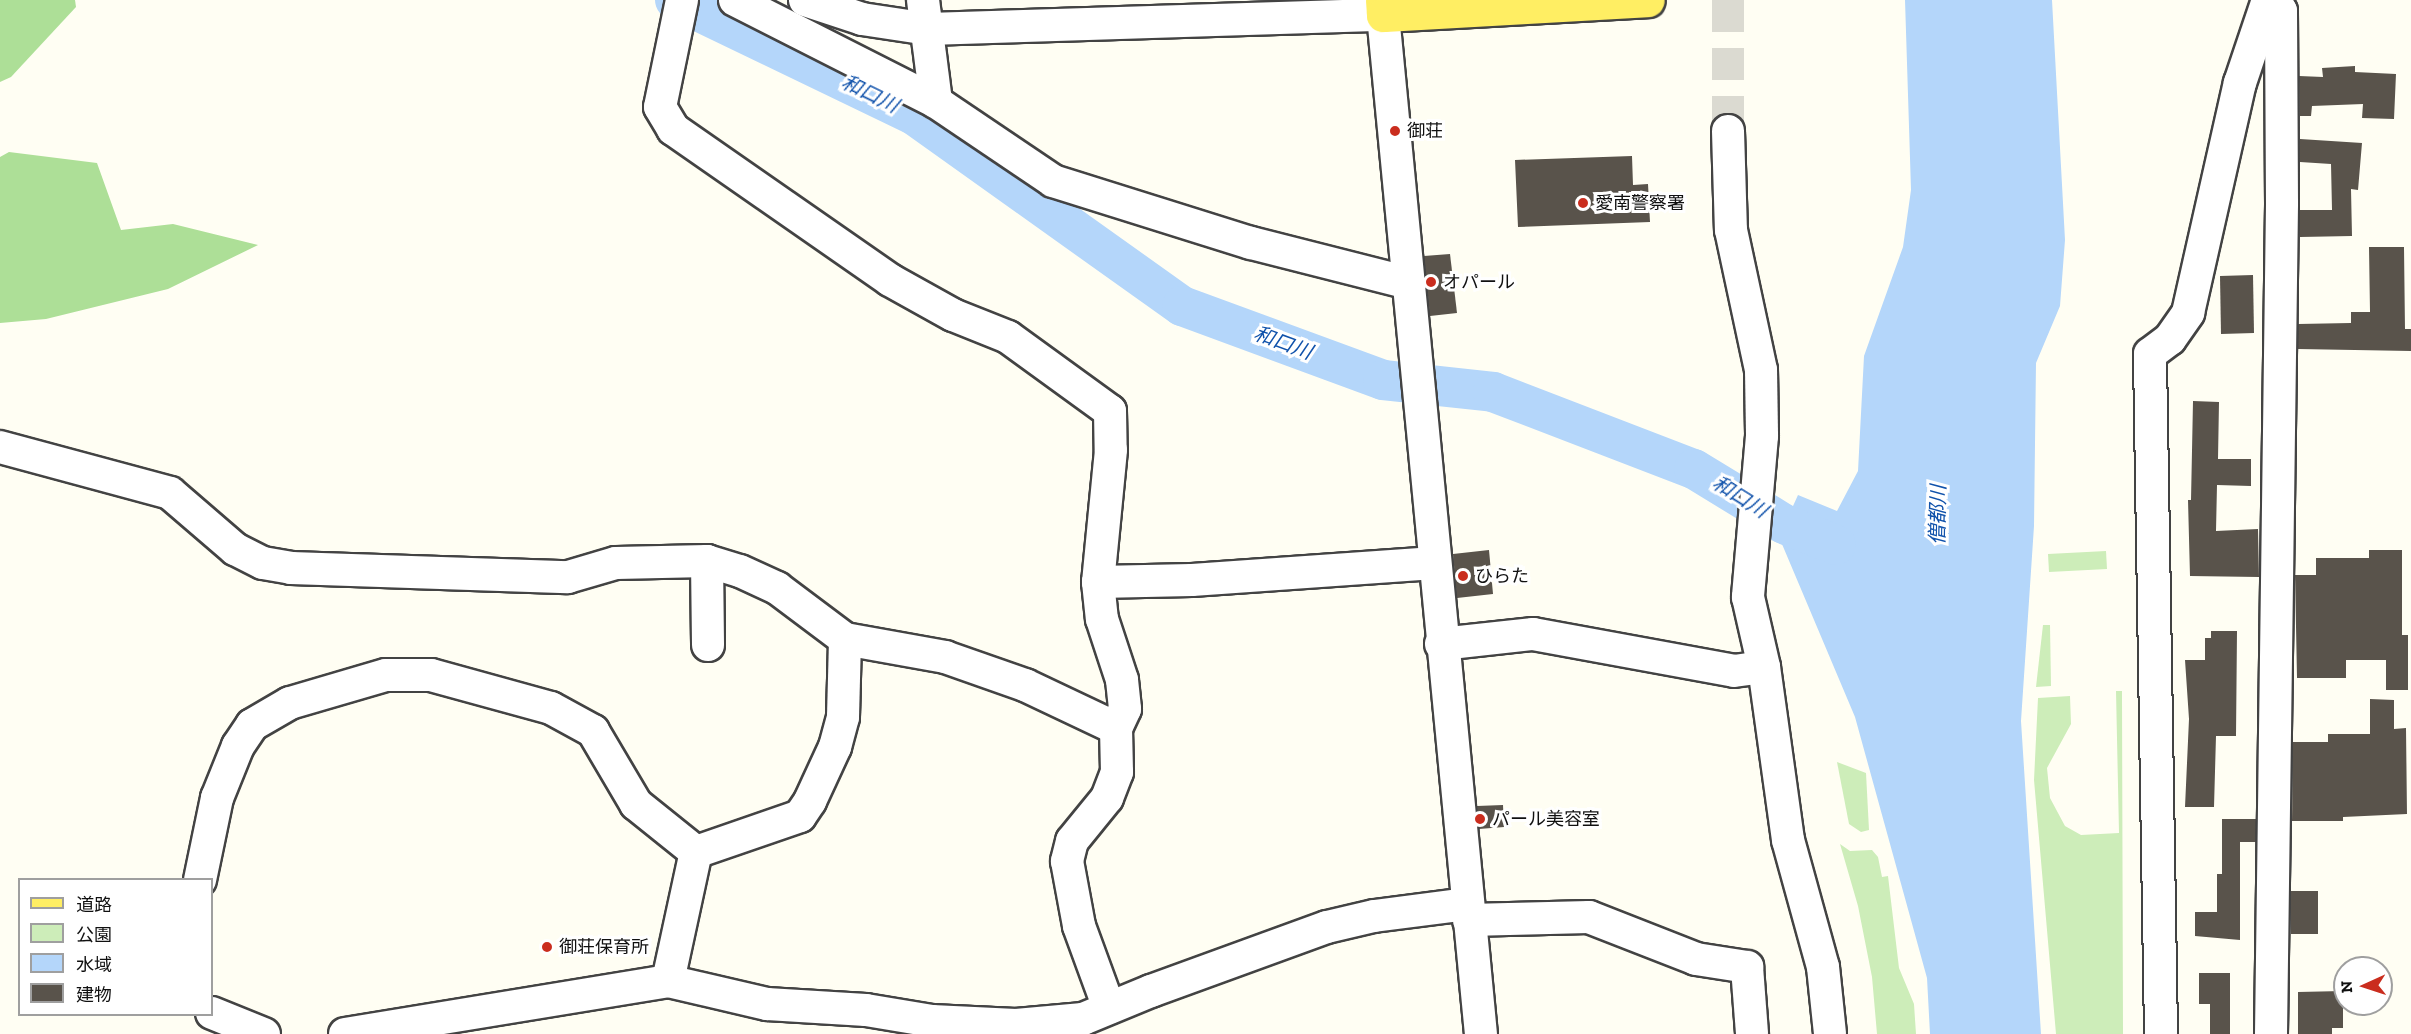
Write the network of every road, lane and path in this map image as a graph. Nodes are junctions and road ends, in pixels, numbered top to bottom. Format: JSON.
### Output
{"nodes":[{"id":1,"x":735,"y":0,"type":"edge"},
{"id":2,"x":806,"y":0,"type":"edge"},
{"id":3,"x":1648,"y":0,"type":"edge"},
{"id":4,"x":2268,"y":0,"type":"edge"},
{"id":5,"x":2275,"y":0,"type":"edge"},
{"id":6,"x":1383,"y":8,"type":"edge"},
{"id":7,"x":679,"y":11,"type":"edge"},
{"id":8,"x":926,"y":14,"type":"edge"},
{"id":9,"x":936,"y":102,"type":"junction"},
{"id":10,"x":1728,"y":131,"type":"tunnel mouth"},
{"id":11,"x":1409,"y":283,"type":"junction"},
{"id":12,"x":0,"y":447,"type":"edge"},
{"id":13,"x":707,"y":561,"type":"junction"},
{"id":14,"x":1434,"y":563,"type":"junction"},
{"id":15,"x":1098,"y":582,"type":"junction"},
{"id":16,"x":845,"y":639,"type":"junction"},
{"id":17,"x":1441,"y":644,"type":"junction"},
{"id":18,"x":708,"y":645,"type":"dead end"},
{"id":19,"x":1764,"y":667,"type":"junction"},
{"id":20,"x":1116,"y":728,"type":"junction"},
{"id":21,"x":696,"y":852,"type":"junction"},
{"id":22,"x":200,"y":878,"type":"edge"},
{"id":23,"x":1467,"y":912,"type":"junction"},
{"id":24,"x":668,"y":981,"type":"junction"},
{"id":25,"x":1109,"y":1008,"type":"junction"},
{"id":26,"x":213,"y":1013,"type":"edge"},
{"id":27,"x":264,"y":1034,"type":"edge"},
{"id":28,"x":345,"y":1034,"type":"edge"},
{"id":29,"x":1481,"y":1034,"type":"edge"},
{"id":30,"x":1752,"y":1034,"type":"edge"},
{"id":31,"x":1830,"y":1034,"type":"edge"},
{"id":32,"x":2162,"y":1034,"type":"edge"},
{"id":33,"x":2271,"y":1034,"type":"edge"}],
"edges":[{"from":1,"to":9,"type":"street"},
{"from":2,"to":8,"type":"street"},
{"from":3,"to":6,"type":"main road"},
{"from":4,"to":32,"type":"street"},
{"from":5,"to":33,"type":"street"},
{"from":6,"to":8,"type":"street"},
{"from":6,"to":11,"type":"street"},
{"from":7,"to":15,"type":"street"},
{"from":8,"to":9,"type":"street"},
{"from":9,"to":11,"type":"street"},
{"from":10,"to":19,"type":"street"},
{"from":11,"to":14,"type":"street"},
{"from":12,"to":13,"type":"street"},
{"from":13,"to":16,"type":"street"},
{"from":13,"to":18,"type":"street"},
{"from":14,"to":15,"type":"street"},
{"from":14,"to":17,"type":"street"},
{"from":15,"to":20,"type":"street"},
{"from":16,"to":20,"type":"street"},
{"from":16,"to":21,"type":"street"},
{"from":17,"to":19,"type":"street"},
{"from":17,"to":23,"type":"street"},
{"from":19,"to":31,"type":"street"},
{"from":20,"to":25,"type":"street"},
{"from":21,"to":22,"type":"street"},
{"from":21,"to":24,"type":"street"},
{"from":23,"to":25,"type":"street"},
{"from":23,"to":29,"type":"street"},
{"from":23,"to":30,"type":"street"},
{"from":24,"to":25,"type":"street"},
{"from":24,"to":28,"type":"street"},
{"from":26,"to":27,"type":"street"}]}
